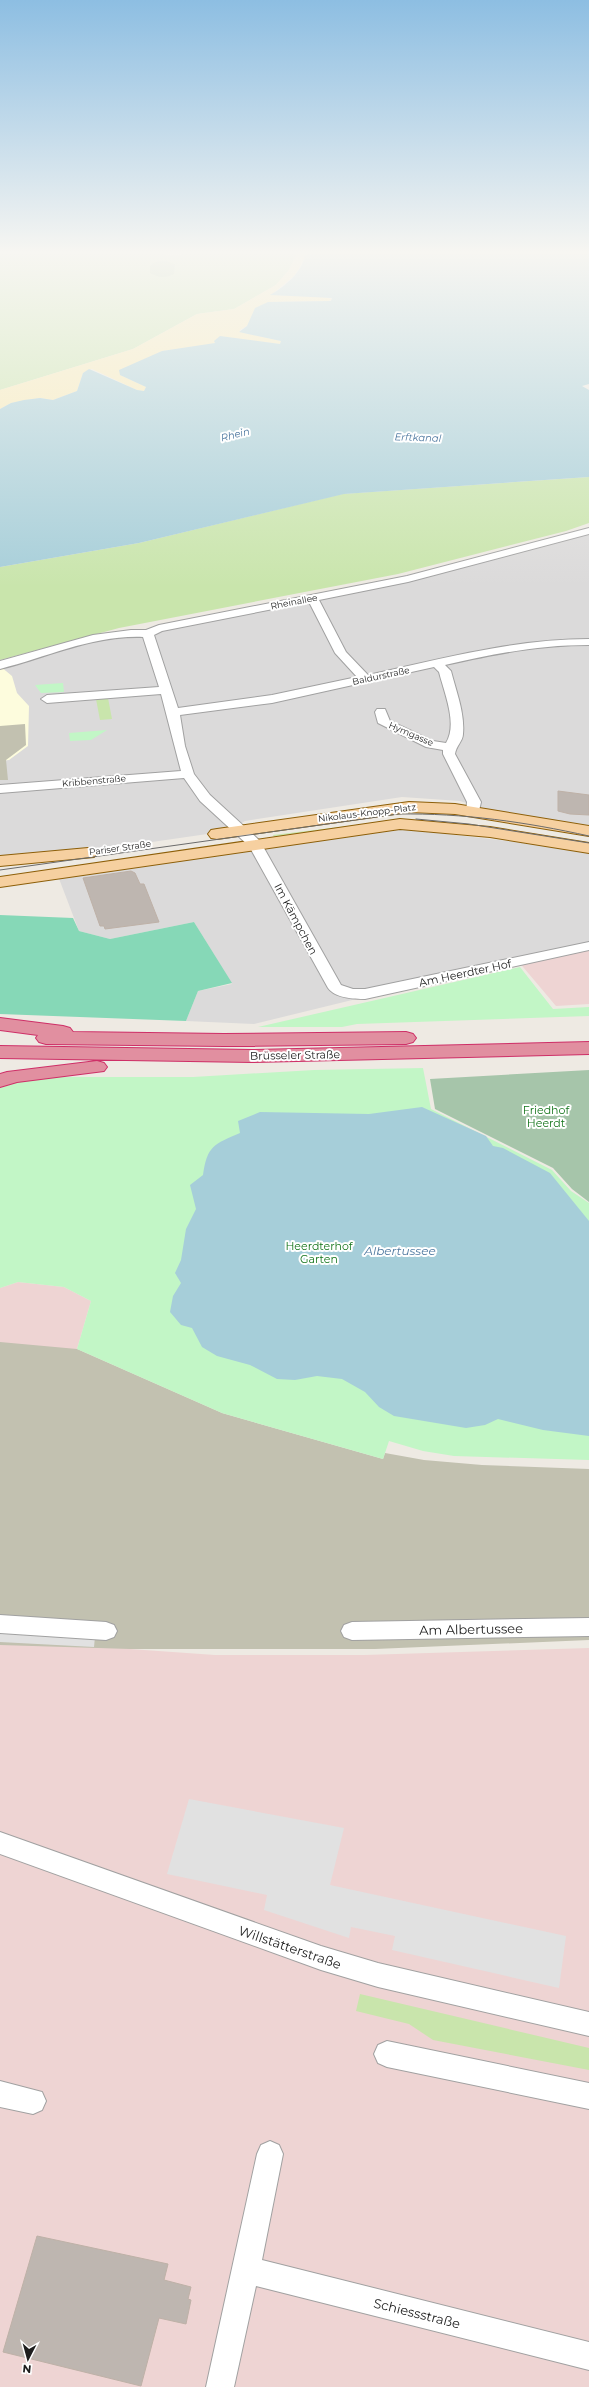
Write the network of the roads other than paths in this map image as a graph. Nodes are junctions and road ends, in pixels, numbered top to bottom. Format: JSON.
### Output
{"nodes":[{"id":1,"x":589,"y":531,"type":"edge"},
{"id":2,"x":577,"y":535,"type":"junction"},
{"id":3,"x":589,"y":543,"type":"edge"},
{"id":4,"x":312,"y":598,"type":"junction"},
{"id":5,"x":148,"y":634,"type":"junction"},
{"id":6,"x":589,"y":642,"type":"edge"},
{"id":7,"x":437,"y":664,"type":"junction"},
{"id":8,"x":0,"y":665,"type":"edge"},
{"id":9,"x":365,"y":680,"type":"junction"},
{"id":10,"x":166,"y":690,"type":"junction"},
{"id":11,"x":47,"y":699,"type":"dead end"},
{"id":12,"x":173,"y":712,"type":"junction"},
{"id":13,"x":381,"y":712,"type":"dead end"},
{"id":14,"x":450,"y":747,"type":"junction"},
{"id":15,"x":188,"y":774,"type":"junction"},
{"id":16,"x":0,"y":789,"type":"edge"},
{"id":17,"x":474,"y":812,"type":"junction"},
{"id":18,"x":240,"y":831,"type":"junction"},
{"id":19,"x":589,"y":831,"type":"edge"},
{"id":20,"x":255,"y":844,"type":"junction"},
{"id":21,"x":589,"y":848,"type":"edge"},
{"id":22,"x":203,"y":851,"type":"junction"},
{"id":23,"x":0,"y":861,"type":"edge"},
{"id":24,"x":0,"y":882,"type":"edge"},
{"id":25,"x":589,"y":946,"type":"edge"},
{"id":26,"x":341,"y":991,"type":"joint"},
{"id":27,"x":0,"y":1024,"type":"edge"},
{"id":28,"x":589,"y":1033,"type":"edge"},
{"id":29,"x":0,"y":1036,"type":"edge"},
{"id":30,"x":148,"y":1039,"type":"junction"},
{"id":31,"x":589,"y":1048,"type":"edge"},
{"id":32,"x":0,"y":1052,"type":"edge"},
{"id":33,"x":434,"y":1053,"type":"junction"},
{"id":34,"x":0,"y":1066,"type":"edge"},
{"id":35,"x":97,"y":1067,"type":"junction"},
{"id":36,"x":0,"y":1081,"type":"edge"},
{"id":37,"x":0,"y":1624,"type":"edge"},
{"id":38,"x":589,"y":1627,"type":"edge"},
{"id":39,"x":352,"y":1630,"type":"dead end"},
{"id":40,"x":106,"y":1631,"type":"dead end"},
{"id":41,"x":0,"y":1843,"type":"edge"},
{"id":42,"x":589,"y":2024,"type":"edge"},
{"id":43,"x":387,"y":2054,"type":"dead end"},
{"id":44,"x":0,"y":2094,"type":"edge"},
{"id":45,"x":589,"y":2096,"type":"edge"},
{"id":46,"x":33,"y":2101,"type":"dead end"},
{"id":47,"x":270,"y":2154,"type":"dead end"},
{"id":48,"x":246,"y":2270,"type":"junction"},
{"id":49,"x":589,"y":2356,"type":"edge"},
{"id":50,"x":220,"y":2387,"type":"edge"}],
"edges":[{"from":1,"to":2,"type":"street","name":"Rheinallee"},
{"from":2,"to":3,"type":"street"},
{"from":2,"to":4,"type":"street","name":"Rheinallee"},
{"from":4,"to":5,"type":"street","name":"Rheinallee"},
{"from":4,"to":9,"type":"street"},
{"from":5,"to":8,"type":"street","name":"Rheinallee"},
{"from":5,"to":10,"type":"street"},
{"from":6,"to":7,"type":"street","name":"Baldurstraße"},
{"from":7,"to":9,"type":"street","name":"Baldurstraße"},
{"from":7,"to":14,"type":"street"},
{"from":9,"to":12,"type":"street","name":"Baldurstraße"},
{"from":10,"to":11,"type":"street"},
{"from":10,"to":12,"type":"street"},
{"from":12,"to":15,"type":"street"},
{"from":13,"to":14,"type":"street","name":"Hymgasse"},
{"from":14,"to":17,"type":"street"},
{"from":15,"to":16,"type":"street","name":"Kribbenstraße"},
{"from":15,"to":18,"type":"street"},
{"from":17,"to":18,"type":"main road","name":"Nikolaus-Knopp-Platz"},
{"from":17,"to":19,"type":"main road","name":"Nikolaus-Knopp-Platz"},
{"from":18,"to":20,"type":"street"},
{"from":18,"to":22,"type":"street","name":"Pariser Straße"},
{"from":18,"to":23,"type":"main road","name":"Pariser Straße"},
{"from":20,"to":21,"type":"main road","name":"Nikolaus-Knopp-Platz"},
{"from":20,"to":22,"type":"main road","name":"Pariser Straße"},
{"from":20,"to":26,"type":"street","name":"Im Kämpchen"},
{"from":22,"to":24,"type":"main road","name":"Pariser Straße"},
{"from":25,"to":26,"type":"street","name":"Am Heerdter Hof"},
{"from":27,"to":30,"type":"highway"},
{"from":28,"to":30,"type":"highway","name":"Brüsseler Straße"},
{"from":29,"to":30,"type":"highway","name":"Brüsseler Straße"},
{"from":31,"to":33,"type":"highway","name":"Brüsseler Straße"},
{"from":32,"to":33,"type":"highway","name":"Brüsseler Straße"},
{"from":33,"to":35,"type":"highway"},
{"from":34,"to":35,"type":"highway"},
{"from":35,"to":36,"type":"highway"},
{"from":37,"to":40,"type":"street"},
{"from":38,"to":39,"type":"street","name":"Am Albertussee"},
{"from":41,"to":42,"type":"street","name":"Willstätterstraße"},
{"from":43,"to":45,"type":"street"},
{"from":44,"to":46,"type":"street"},
{"from":47,"to":48,"type":"street"},
{"from":48,"to":49,"type":"street","name":"Schiessstraße"},
{"from":48,"to":50,"type":"street"}]}
